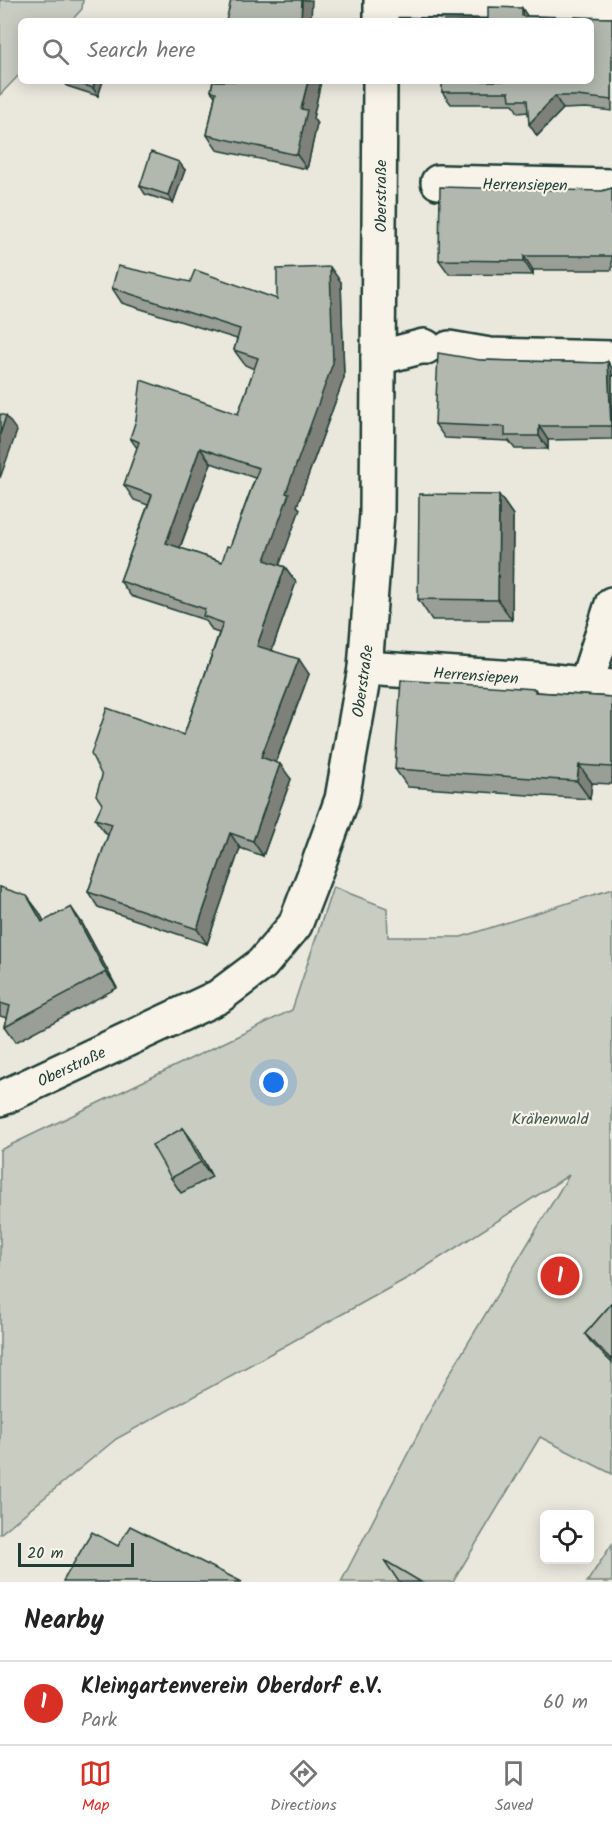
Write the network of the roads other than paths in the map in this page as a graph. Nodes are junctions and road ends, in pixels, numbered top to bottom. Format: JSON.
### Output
{"nodes":[{"id":1,"x":381,"y":0,"type":"edge"},
{"id":2,"x":612,"y":2,"type":"edge"},
{"id":3,"x":381,"y":18,"type":"edge"},
{"id":4,"x":380,"y":84,"type":"edge"},
{"id":5,"x":438,"y":182,"type":"dead end"},
{"id":6,"x":612,"y":186,"type":"edge"},
{"id":7,"x":378,"y":358,"type":"junction"},
{"id":8,"x":612,"y":358,"type":"edge"},
{"id":9,"x":612,"y":604,"type":"edge"},
{"id":10,"x":365,"y":668,"type":"junction"},
{"id":11,"x":599,"y":685,"type":"edge"},
{"id":12,"x":0,"y":1099,"type":"edge"}],
"edges":[{"from":1,"to":2,"type":"street"},
{"from":1,"to":3,"type":"street"},
{"from":4,"to":7,"type":"street","name":"Oberstraße"},
{"from":5,"to":6,"type":"street","name":"Herrensiepen"},
{"from":7,"to":8,"type":"street"},
{"from":7,"to":10,"type":"street","name":"Oberstraße"},
{"from":9,"to":11,"type":"street","name":"Herrensiepen"},
{"from":10,"to":11,"type":"street","name":"Herrensiepen"},
{"from":10,"to":12,"type":"street","name":"Oberstraße"}]}
